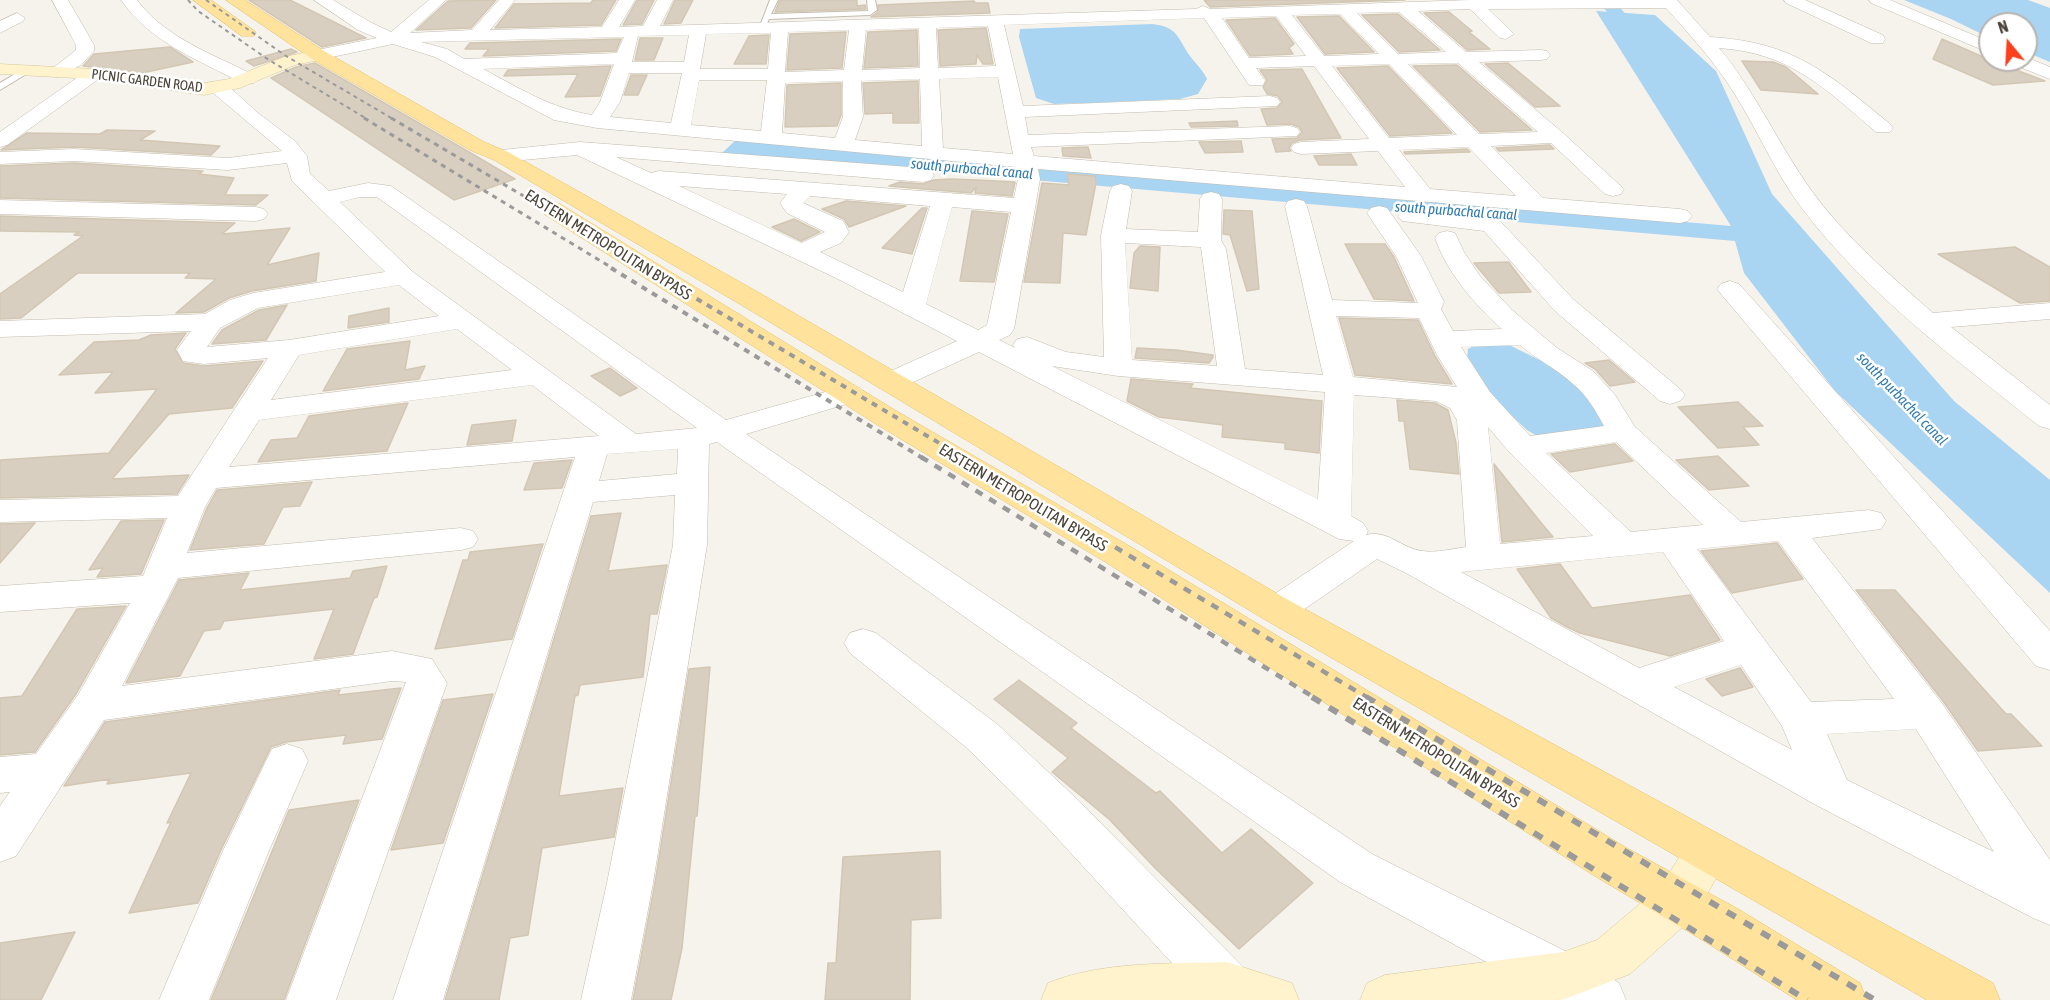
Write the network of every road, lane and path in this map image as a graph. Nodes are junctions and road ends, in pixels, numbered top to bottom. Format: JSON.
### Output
{"nodes":[{"id":1,"x":60,"y":0,"type":"edge"},
{"id":2,"x":129,"y":0,"type":"edge"},
{"id":3,"x":322,"y":0,"type":"edge"},
{"id":4,"x":665,"y":0,"type":"edge"},
{"id":5,"x":774,"y":0,"type":"edge"},
{"id":6,"x":871,"y":0,"type":"edge"},
{"id":7,"x":1046,"y":0,"type":"edge"},
{"id":8,"x":1792,"y":0,"type":"edge"},
{"id":9,"x":1877,"y":0,"type":"edge"},
{"id":10,"x":1520,"y":1,"type":"edge"},
{"id":11,"x":220,"y":2,"type":"edge"},
{"id":12,"x":1669,"y":2,"type":"edge"},
{"id":13,"x":1460,"y":3,"type":"edge"},
{"id":14,"x":624,"y":5,"type":"edge"},
{"id":15,"x":1255,"y":5,"type":"edge"},
{"id":16,"x":1394,"y":5,"type":"edge"},
{"id":17,"x":1329,"y":6,"type":"edge"},
{"id":18,"x":512,"y":7,"type":"edge"},
{"id":19,"x":1119,"y":7,"type":"edge"},
{"id":20,"x":440,"y":8,"type":"edge"},
{"id":21,"x":1193,"y":8,"type":"edge"},
{"id":22,"x":597,"y":11,"type":"dead end"},
{"id":23,"x":1280,"y":11,"type":"junction"},
{"id":24,"x":494,"y":14,"type":"junction"},
{"id":25,"x":473,"y":15,"type":"dead end"},
{"id":26,"x":988,"y":16,"type":"junction"},
{"id":27,"x":1051,"y":17,"type":"junction"},
{"id":28,"x":17,"y":18,"type":"dead end"},
{"id":29,"x":927,"y":22,"type":"junction"},
{"id":30,"x":769,"y":24,"type":"junction"},
{"id":31,"x":858,"y":25,"type":"junction"},
{"id":32,"x":0,"y":28,"type":"edge"},
{"id":33,"x":699,"y":29,"type":"junction"},
{"id":34,"x":641,"y":30,"type":"junction"},
{"id":35,"x":608,"y":31,"type":"junction"},
{"id":36,"x":1506,"y":34,"type":"dead end"},
{"id":37,"x":476,"y":36,"type":"junction"},
{"id":38,"x":393,"y":39,"type":"junction"},
{"id":39,"x":1877,"y":39,"type":"dead end"},
{"id":40,"x":1707,"y":42,"type":"junction"},
{"id":41,"x":1978,"y":43,"type":"edge"},
{"id":42,"x":285,"y":51,"type":"junction"},
{"id":43,"x":1541,"y":56,"type":"dead end"},
{"id":44,"x":1463,"y":57,"type":"junction"},
{"id":45,"x":1392,"y":58,"type":"junction"},
{"id":46,"x":1318,"y":60,"type":"junction"},
{"id":47,"x":623,"y":63,"type":"junction"},
{"id":48,"x":1244,"y":63,"type":"junction"},
{"id":49,"x":461,"y":64,"type":"junction"},
{"id":50,"x":0,"y":69,"type":"edge"},
{"id":51,"x":28,"y":70,"type":"junction"},
{"id":52,"x":692,"y":71,"type":"junction"},
{"id":53,"x":1007,"y":71,"type":"junction"},
{"id":54,"x":57,"y":72,"type":"junction"},
{"id":55,"x":94,"y":74,"type":"junction"},
{"id":56,"x":930,"y":74,"type":"junction"},
{"id":57,"x":776,"y":76,"type":"junction"},
{"id":58,"x":852,"y":77,"type":"junction"},
{"id":59,"x":248,"y":79,"type":"junction"},
{"id":60,"x":0,"y":87,"type":"edge"},
{"id":61,"x":219,"y":88,"type":"junction"},
{"id":62,"x":1270,"y":102,"type":"junction"},
{"id":63,"x":1016,"y":111,"type":"junction"},
{"id":64,"x":597,"y":122,"type":"junction"},
{"id":65,"x":1883,"y":128,"type":"dead end"},
{"id":66,"x":680,"y":130,"type":"junction"},
{"id":67,"x":1556,"y":137,"type":"junction"},
{"id":68,"x":771,"y":138,"type":"junction"},
{"id":69,"x":1295,"y":140,"type":"junction"},
{"id":70,"x":0,"y":141,"type":"edge"},
{"id":71,"x":1020,"y":141,"type":"junction"},
{"id":72,"x":1473,"y":141,"type":"junction"},
{"id":73,"x":843,"y":145,"type":"junction"},
{"id":74,"x":1384,"y":145,"type":"junction"},
{"id":75,"x":580,"y":148,"type":"junction"},
{"id":76,"x":933,"y":153,"type":"junction"},
{"id":77,"x":296,"y":156,"type":"junction"},
{"id":78,"x":501,"y":156,"type":"junction"},
{"id":79,"x":0,"y":158,"type":"edge"},
{"id":80,"x":639,"y":176,"type":"junction"},
{"id":81,"x":1024,"y":180,"type":"junction"},
{"id":82,"x":945,"y":188,"type":"junction"},
{"id":83,"x":1328,"y":188,"type":"junction"},
{"id":84,"x":805,"y":189,"type":"junction"},
{"id":85,"x":1613,"y":189,"type":"dead end"},
{"id":86,"x":1121,"y":191,"type":"junction"},
{"id":87,"x":1422,"y":194,"type":"junction"},
{"id":88,"x":1211,"y":199,"type":"junction"},
{"id":89,"x":324,"y":200,"type":"junction"},
{"id":90,"x":1535,"y":203,"type":"junction"},
{"id":91,"x":1296,"y":206,"type":"junction"},
{"id":92,"x":0,"y":207,"type":"edge"},
{"id":93,"x":412,"y":211,"type":"junction"},
{"id":94,"x":1379,"y":213,"type":"junction"},
{"id":95,"x":256,"y":214,"type":"dead end"},
{"id":96,"x":1680,"y":216,"type":"dead end"},
{"id":97,"x":370,"y":223,"type":"junction"},
{"id":98,"x":1113,"y":235,"type":"junction"},
{"id":99,"x":1396,"y":235,"type":"junction"},
{"id":100,"x":1447,"y":238,"type":"junction"},
{"id":101,"x":1209,"y":240,"type":"junction"},
{"id":102,"x":1506,"y":241,"type":"junction"},
{"id":103,"x":800,"y":252,"type":"junction"},
{"id":104,"x":404,"y":277,"type":"junction"},
{"id":105,"x":1730,"y":289,"type":"dead end"},
{"id":106,"x":912,"y":307,"type":"junction"},
{"id":107,"x":1321,"y":307,"type":"junction"},
{"id":108,"x":1428,"y":309,"type":"junction"},
{"id":109,"x":2050,"y":310,"type":"edge"},
{"id":110,"x":461,"y":320,"type":"junction"},
{"id":111,"x":1929,"y":321,"type":"junction"},
{"id":112,"x":211,"y":322,"type":"junction"},
{"id":113,"x":0,"y":329,"type":"edge"},
{"id":114,"x":989,"y":335,"type":"junction"},
{"id":115,"x":1526,"y":336,"type":"junction"},
{"id":116,"x":1443,"y":340,"type":"junction"},
{"id":117,"x":290,"y":348,"type":"junction"},
{"id":118,"x":1118,"y":367,"type":"junction"},
{"id":119,"x":1232,"y":375,"type":"junction"},
{"id":120,"x":536,"y":376,"type":"junction"},
{"id":121,"x":890,"y":382,"type":"junction"},
{"id":122,"x":1340,"y":384,"type":"junction"},
{"id":123,"x":1442,"y":393,"type":"junction"},
{"id":124,"x":850,"y":394,"type":"junction"},
{"id":125,"x":1670,"y":395,"type":"dead end"},
{"id":126,"x":1479,"y":398,"type":"junction"},
{"id":127,"x":247,"y":412,"type":"junction"},
{"id":128,"x":2050,"y":420,"type":"edge"},
{"id":129,"x":1623,"y":432,"type":"junction"},
{"id":130,"x":709,"y":436,"type":"junction"},
{"id":131,"x":612,"y":446,"type":"junction"},
{"id":132,"x":1522,"y":447,"type":"junction"},
{"id":133,"x":694,"y":483,"type":"junction"},
{"id":134,"x":197,"y":493,"type":"junction"},
{"id":135,"x":579,"y":493,"type":"junction"},
{"id":136,"x":0,"y":511,"type":"edge"},
{"id":137,"x":1334,"y":521,"type":"junction"},
{"id":138,"x":1869,"y":521,"type":"dead end"},
{"id":139,"x":1786,"y":528,"type":"junction"},
{"id":140,"x":1733,"y":534,"type":"junction"},
{"id":141,"x":461,"y":538,"type":"dead end"},
{"id":142,"x":1672,"y":540,"type":"junction"},
{"id":143,"x":1375,"y":544,"type":"junction"},
{"id":144,"x":1623,"y":544,"type":"junction"},
{"id":145,"x":1484,"y":558,"type":"junction"},
{"id":146,"x":1418,"y":564,"type":"junction"},
{"id":147,"x":160,"y":578,"type":"junction"},
{"id":148,"x":0,"y":599,"type":"edge"},
{"id":149,"x":1277,"y":610,"type":"junction"},
{"id":150,"x":864,"y":643,"type":"dead end"},
{"id":151,"x":1749,"y":648,"type":"junction"},
{"id":152,"x":2050,"y":656,"type":"edge"},
{"id":153,"x":1636,"y":684,"type":"junction"},
{"id":154,"x":92,"y":706,"type":"junction"},
{"id":155,"x":1927,"y":713,"type":"junction"},
{"id":156,"x":1800,"y":719,"type":"junction"},
{"id":157,"x":287,"y":761,"type":"dead end"},
{"id":158,"x":47,"y":771,"type":"junction"},
{"id":159,"x":0,"y":775,"type":"edge"},
{"id":160,"x":1832,"y":792,"type":"junction"},
{"id":161,"x":0,"y":842,"type":"edge"},
{"id":162,"x":1708,"y":851,"type":"junction"},
{"id":163,"x":1678,"y":901,"type":"junction"},
{"id":164,"x":2050,"y":901,"type":"edge"},
{"id":165,"x":1227,"y":986,"type":"junction"},
{"id":166,"x":1582,"y":988,"type":"edge"},
{"id":167,"x":184,"y":1000,"type":"edge"},
{"id":168,"x":311,"y":1000,"type":"edge"},
{"id":169,"x":418,"y":1000,"type":"edge"},
{"id":170,"x":606,"y":1000,"type":"edge"},
{"id":171,"x":1066,"y":1000,"type":"edge"},
{"id":172,"x":1274,"y":1000,"type":"edge"},
{"id":173,"x":1385,"y":1000,"type":"edge"},
{"id":174,"x":1842,"y":1000,"type":"edge"},
{"id":175,"x":1975,"y":1000,"type":"edge"}],
"edges":[{"from":1,"to":54,"type":"street"},
{"from":2,"to":59,"type":"street"},
{"from":3,"to":38,"type":"street"},
{"from":4,"to":34,"type":"street"},
{"from":5,"to":30,"type":"lane"},
{"from":6,"to":30,"type":"lane"},
{"from":7,"to":27,"type":"street"},
{"from":8,"to":39,"type":"street"},
{"from":9,"to":41,"type":"street"},
{"from":10,"to":12,"type":"street"},
{"from":10,"to":13,"type":"street"},
{"from":11,"to":42,"type":"main road"},
{"from":11,"to":42,"type":"main road","name":"EASTERN METROPOLITAN BYPASS"},
{"from":12,"to":40,"type":"street"},
{"from":13,"to":16,"type":"street"},
{"from":13,"to":36,"type":"street"},
{"from":14,"to":22,"type":"street"},
{"from":14,"to":35,"type":"street"},
{"from":15,"to":21,"type":"street"},
{"from":15,"to":23,"type":"street"},
{"from":16,"to":17,"type":"street"},
{"from":16,"to":44,"type":"street"},
{"from":17,"to":23,"type":"street"},
{"from":17,"to":45,"type":"street"},
{"from":18,"to":24,"type":"street"},
{"from":19,"to":21,"type":"street"},
{"from":19,"to":27,"type":"street"},
{"from":20,"to":38,"type":"street"},
{"from":21,"to":48,"type":"street"},
{"from":23,"to":46,"type":"street"},
{"from":24,"to":25,"type":"street"},
{"from":24,"to":37,"type":"street"},
{"from":26,"to":27,"type":"street"},
{"from":26,"to":29,"type":"street"},
{"from":26,"to":53,"type":"street"},
{"from":28,"to":32,"type":"street"},
{"from":29,"to":31,"type":"street"},
{"from":29,"to":56,"type":"street"},
{"from":30,"to":31,"type":"street"},
{"from":30,"to":33,"type":"street"},
{"from":30,"to":57,"type":"street"},
{"from":31,"to":58,"type":"street"},
{"from":33,"to":34,"type":"street"},
{"from":33,"to":52,"type":"street"},
{"from":34,"to":35,"type":"street"},
{"from":34,"to":47,"type":"street"},
{"from":35,"to":37,"type":"street"},
{"from":37,"to":38,"type":"street"},
{"from":38,"to":42,"type":"street"},
{"from":38,"to":49,"type":"street"},
{"from":40,"to":65,"type":"street"},
{"from":40,"to":111,"type":"street"},
{"from":42,"to":59,"type":"main road","name":"PICNIC GARDEN ROAD"},
{"from":42,"to":78,"type":"main road"},
{"from":42,"to":124,"type":"main road","name":"EASTERN METROPOLITAN BYPASS"},
{"from":43,"to":44,"type":"street"},
{"from":44,"to":45,"type":"street"},
{"from":44,"to":67,"type":"street"},
{"from":45,"to":46,"type":"street"},
{"from":45,"to":72,"type":"street"},
{"from":46,"to":48,"type":"street"},
{"from":46,"to":74,"type":"street"},
{"from":47,"to":49,"type":"street"},
{"from":47,"to":52,"type":"street"},
{"from":47,"to":64,"type":"street"},
{"from":48,"to":62,"type":"street"},
{"from":49,"to":64,"type":"street"},
{"from":50,"to":51,"type":"main road","name":"PICNIC GARDEN ROAD"},
{"from":51,"to":54,"type":"main road","name":"PICNIC GARDEN ROAD"},
{"from":51,"to":60,"type":"lane"},
{"from":52,"to":57,"type":"street"},
{"from":52,"to":66,"type":"street"},
{"from":53,"to":56,"type":"street"},
{"from":53,"to":63,"type":"street"},
{"from":54,"to":55,"type":"main road","name":"PICNIC GARDEN ROAD"},
{"from":55,"to":61,"type":"main road","name":"PICNIC GARDEN ROAD"},
{"from":55,"to":70,"type":"street"},
{"from":56,"to":58,"type":"street"},
{"from":56,"to":76,"type":"street"},
{"from":57,"to":58,"type":"street"},
{"from":57,"to":68,"type":"street"},
{"from":58,"to":73,"type":"street"},
{"from":59,"to":61,"type":"main road","name":"PICNIC GARDEN ROAD"},
{"from":61,"to":77,"type":"street"},
{"from":62,"to":63,"type":"street"},
{"from":62,"to":69,"type":"street"},
{"from":63,"to":71,"type":"street"},
{"from":64,"to":66,"type":"street"},
{"from":66,"to":68,"type":"street"},
{"from":67,"to":72,"type":"street"},
{"from":67,"to":85,"type":"street"},
{"from":68,"to":73,"type":"street"},
{"from":69,"to":71,"type":"street"},
{"from":69,"to":74,"type":"street"},
{"from":69,"to":83,"type":"street"},
{"from":71,"to":81,"type":"street"},
{"from":72,"to":74,"type":"street"},
{"from":72,"to":90,"type":"street"},
{"from":73,"to":76,"type":"street"},
{"from":74,"to":87,"type":"street"},
{"from":75,"to":78,"type":"street"},
{"from":75,"to":80,"type":"street"},
{"from":75,"to":82,"type":"street"},
{"from":76,"to":81,"type":"street"},
{"from":77,"to":79,"type":"street"},
{"from":77,"to":89,"type":"street"},
{"from":78,"to":121,"type":"main road"},
{"from":80,"to":84,"type":"street"},
{"from":80,"to":103,"type":"street"},
{"from":81,"to":82,"type":"street"},
{"from":81,"to":83,"type":"street"},
{"from":81,"to":86,"type":"street"},
{"from":81,"to":114,"type":"street"},
{"from":82,"to":84,"type":"street"},
{"from":82,"to":106,"type":"street"},
{"from":83,"to":87,"type":"street"},
{"from":84,"to":103,"type":"street"},
{"from":86,"to":88,"type":"street"},
{"from":86,"to":98,"type":"street"},
{"from":87,"to":90,"type":"street"},
{"from":88,"to":91,"type":"street"},
{"from":88,"to":101,"type":"street"},
{"from":89,"to":93,"type":"street"},
{"from":89,"to":97,"type":"street"},
{"from":90,"to":96,"type":"street"},
{"from":91,"to":94,"type":"street"},
{"from":91,"to":107,"type":"street"},
{"from":92,"to":95,"type":"street"},
{"from":93,"to":97,"type":"street"},
{"from":93,"to":130,"type":"street"},
{"from":94,"to":99,"type":"street"},
{"from":94,"to":102,"type":"street"},
{"from":97,"to":104,"type":"street"},
{"from":98,"to":101,"type":"street"},
{"from":98,"to":118,"type":"street"},
{"from":99,"to":100,"type":"street"},
{"from":99,"to":108,"type":"street"},
{"from":100,"to":102,"type":"street"},
{"from":100,"to":115,"type":"street"},
{"from":101,"to":119,"type":"street"},
{"from":102,"to":125,"type":"street"},
{"from":103,"to":106,"type":"street"},
{"from":104,"to":110,"type":"street"},
{"from":104,"to":112,"type":"street"},
{"from":105,"to":152,"type":"street"},
{"from":106,"to":114,"type":"street"},
{"from":107,"to":108,"type":"street"},
{"from":107,"to":122,"type":"street"},
{"from":108,"to":116,"type":"street"},
{"from":109,"to":111,"type":"street"},
{"from":110,"to":117,"type":"street"},
{"from":110,"to":120,"type":"street"},
{"from":111,"to":128,"type":"street"},
{"from":112,"to":113,"type":"street"},
{"from":112,"to":117,"type":"street"},
{"from":114,"to":118,"type":"street"},
{"from":114,"to":121,"type":"street"},
{"from":114,"to":137,"type":"street"},
{"from":115,"to":116,"type":"street"},
{"from":115,"to":129,"type":"street"},
{"from":116,"to":126,"type":"street"},
{"from":117,"to":127,"type":"street"},
{"from":118,"to":119,"type":"street"},
{"from":119,"to":122,"type":"street"},
{"from":120,"to":127,"type":"street"},
{"from":120,"to":131,"type":"street"},
{"from":121,"to":149,"type":"main road"},
{"from":122,"to":123,"type":"street"},
{"from":122,"to":137,"type":"street"},
{"from":123,"to":126,"type":"street"},
{"from":123,"to":145,"type":"street"},
{"from":124,"to":130,"type":"street"},
{"from":124,"to":163,"type":"main road","name":"EASTERN METROPOLITAN BYPASS"},
{"from":126,"to":132,"type":"street"},
{"from":127,"to":134,"type":"street"},
{"from":129,"to":132,"type":"street"},
{"from":129,"to":140,"type":"street"},
{"from":130,"to":131,"type":"street"},
{"from":130,"to":133,"type":"street"},
{"from":130,"to":166,"type":"street"},
{"from":131,"to":134,"type":"street"},
{"from":131,"to":135,"type":"street"},
{"from":132,"to":144,"type":"street"},
{"from":133,"to":135,"type":"street"},
{"from":133,"to":170,"type":"street"},
{"from":134,"to":136,"type":"street"},
{"from":134,"to":147,"type":"street"},
{"from":135,"to":169,"type":"street"},
{"from":137,"to":143,"type":"street"},
{"from":138,"to":139,"type":"street"},
{"from":139,"to":140,"type":"street"},
{"from":139,"to":155,"type":"street"},
{"from":140,"to":142,"type":"street"},
{"from":141,"to":147,"type":"street"},
{"from":142,"to":144,"type":"street"},
{"from":142,"to":151,"type":"street"},
{"from":143,"to":146,"type":"street"},
{"from":143,"to":149,"type":"street"},
{"from":144,"to":145,"type":"street"},
{"from":145,"to":146,"type":"street"},
{"from":146,"to":153,"type":"street"},
{"from":147,"to":148,"type":"street"},
{"from":147,"to":154,"type":"street"},
{"from":149,"to":162,"type":"main road"},
{"from":150,"to":165,"type":"street"},
{"from":151,"to":153,"type":"street"},
{"from":151,"to":156,"type":"street"},
{"from":153,"to":160,"type":"street"},
{"from":154,"to":158,"type":"street"},
{"from":154,"to":168,"type":"street"},
{"from":155,"to":156,"type":"street"},
{"from":155,"to":164,"type":"street"},
{"from":156,"to":160,"type":"street"},
{"from":157,"to":167,"type":"street"},
{"from":158,"to":159,"type":"street"},
{"from":158,"to":161,"type":"street"},
{"from":160,"to":164,"type":"street"},
{"from":162,"to":163,"type":"main road"},
{"from":162,"to":175,"type":"main road"},
{"from":163,"to":166,"type":"main road"},
{"from":163,"to":174,"type":"main road","name":"EASTERN METROPOLITAN BYPASS"},
{"from":165,"to":171,"type":"main road"},
{"from":165,"to":172,"type":"main road"},
{"from":166,"to":173,"type":"main road"}]}
